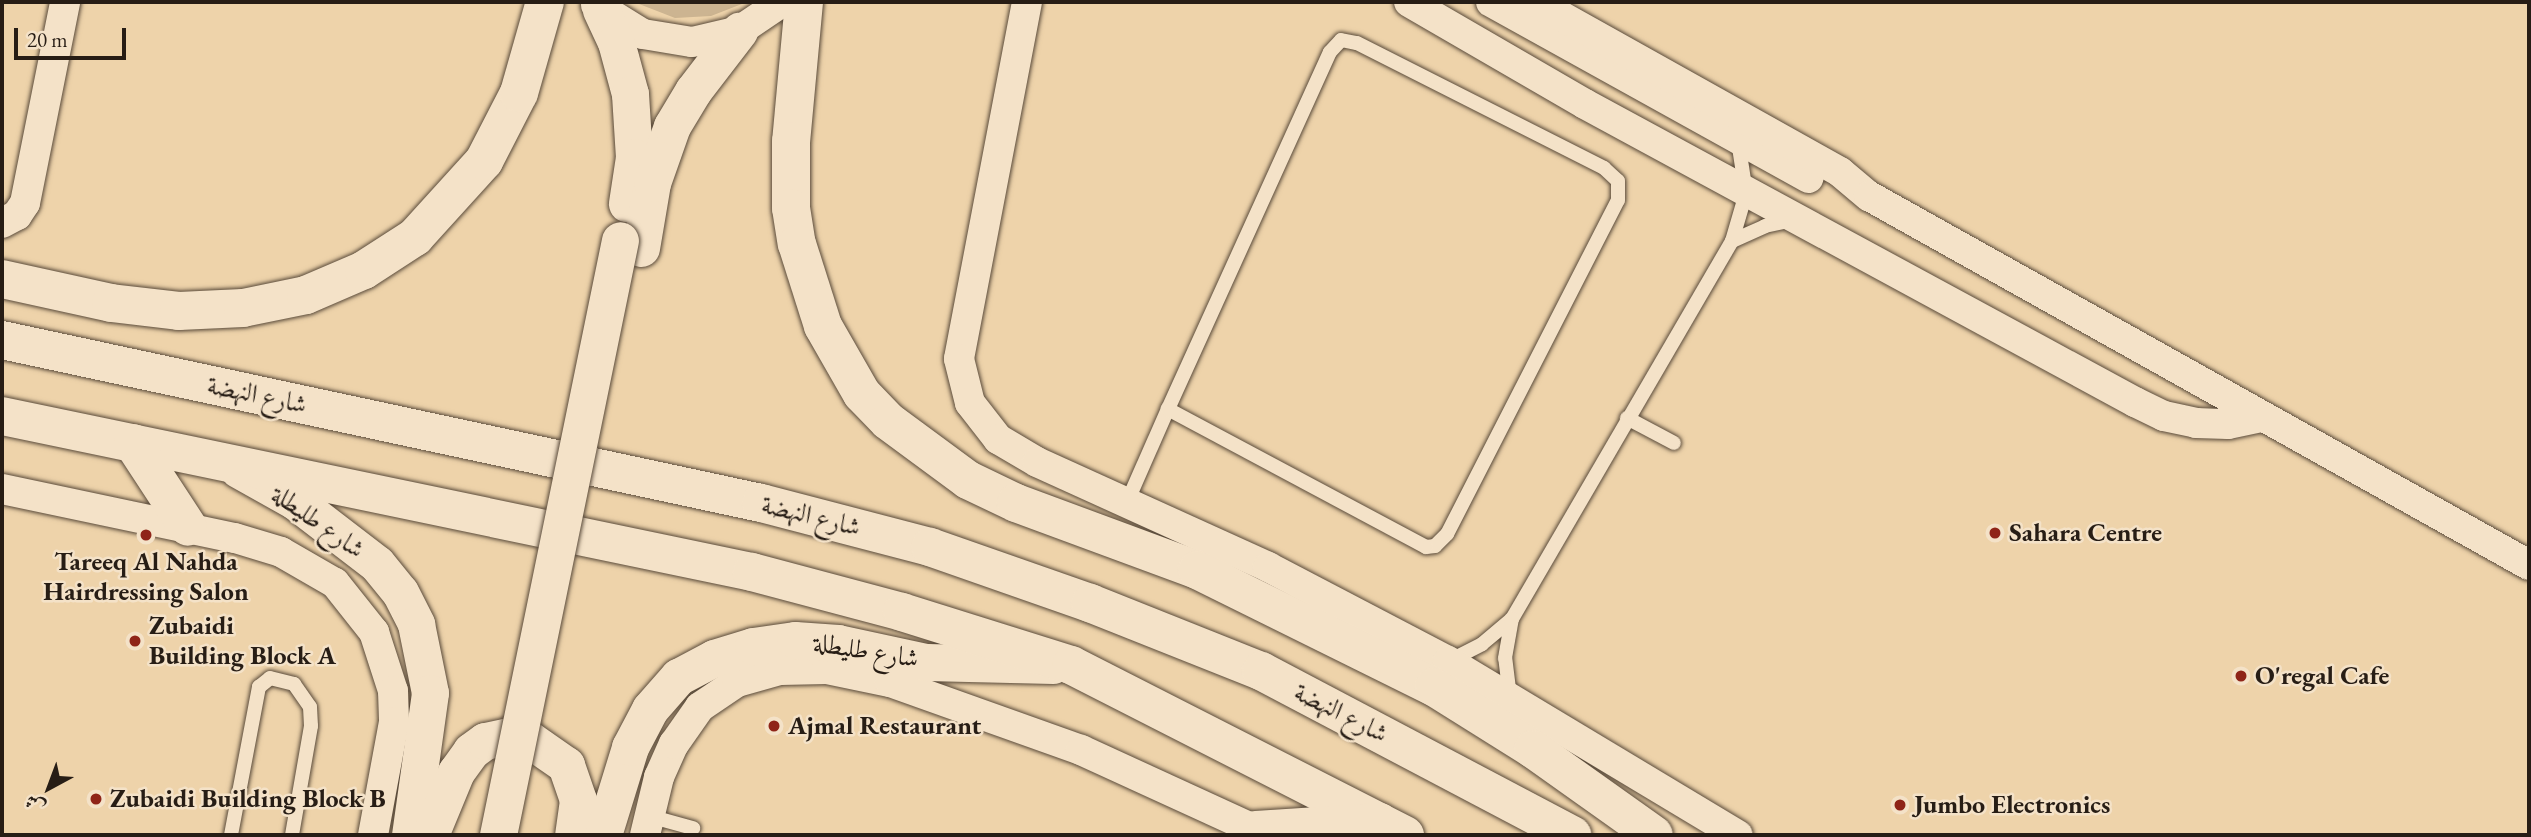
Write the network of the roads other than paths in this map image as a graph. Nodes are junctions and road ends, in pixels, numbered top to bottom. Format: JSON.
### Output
{"nodes":[{"id":1,"x":65,"y":2,"type":"edge"},
{"id":2,"x":544,"y":2,"type":"edge"},
{"id":3,"x":782,"y":2,"type":"edge"},
{"id":4,"x":804,"y":2,"type":"edge"},
{"id":5,"x":1027,"y":2,"type":"edge"},
{"id":6,"x":1409,"y":2,"type":"edge"},
{"id":7,"x":1491,"y":2,"type":"edge"},
{"id":8,"x":1536,"y":2,"type":"edge"},
{"id":9,"x":597,"y":6,"type":"edge"},
{"id":10,"x":739,"y":31,"type":"junction"},
{"id":11,"x":1738,"y":139,"type":"junction"},
{"id":12,"x":1746,"y":193,"type":"junction"},
{"id":13,"x":1869,"y":196,"type":"junction"},
{"id":14,"x":1798,"y":220,"type":"junction"},
{"id":15,"x":2,"y":223,"type":"edge"},
{"id":16,"x":1732,"y":241,"type":"junction"},
{"id":17,"x":630,"y":244,"type":"junction"},
{"id":18,"x":2,"y":279,"type":"edge"},
{"id":19,"x":2,"y":340,"type":"edge"},
{"id":20,"x":1168,"y":408,"type":"junction"},
{"id":21,"x":2,"y":416,"type":"edge"},
{"id":22,"x":2262,"y":417,"type":"junction"},
{"id":23,"x":1627,"y":418,"type":"junction"},
{"id":24,"x":133,"y":443,"type":"junction"},
{"id":25,"x":1674,"y":443,"type":"dead end"},
{"id":26,"x":228,"y":464,"type":"junction"},
{"id":27,"x":2,"y":489,"type":"edge"},
{"id":28,"x":1128,"y":500,"type":"junction"},
{"id":29,"x":188,"y":527,"type":"junction"},
{"id":30,"x":2529,"y":565,"type":"edge"},
{"id":31,"x":1512,"y":619,"type":"junction"},
{"id":32,"x":1448,"y":661,"type":"junction"},
{"id":33,"x":1071,"y":665,"type":"junction"},
{"id":34,"x":1510,"y":697,"type":"junction"},
{"id":35,"x":647,"y":826,"type":"edge"},
{"id":36,"x":693,"y":828,"type":"dead end"},
{"id":37,"x":1393,"y":829,"type":"edge"},
{"id":38,"x":1261,"y":833,"type":"edge"},
{"id":39,"x":231,"y":835,"type":"edge"},
{"id":40,"x":292,"y":835,"type":"edge"},
{"id":41,"x":373,"y":835,"type":"edge"},
{"id":42,"x":410,"y":835,"type":"edge"},
{"id":43,"x":429,"y":835,"type":"edge"},
{"id":44,"x":498,"y":835,"type":"edge"},
{"id":45,"x":522,"y":835,"type":"edge"},
{"id":46,"x":573,"y":835,"type":"edge"},
{"id":47,"x":603,"y":835,"type":"edge"},
{"id":48,"x":1572,"y":835,"type":"edge"},
{"id":49,"x":1654,"y":835,"type":"edge"},
{"id":50,"x":1738,"y":835,"type":"edge"}],
"edges":[{"from":1,"to":15,"type":"street"},
{"from":2,"to":18,"type":"main road"},
{"from":3,"to":10,"type":"street"},
{"from":4,"to":49,"type":"main road"},
{"from":5,"to":28,"type":"street"},
{"from":6,"to":12,"type":"street"},
{"from":7,"to":11,"type":"street"},
{"from":8,"to":13,"type":"street"},
{"from":9,"to":10,"type":"street"},
{"from":9,"to":17,"type":"street"},
{"from":10,"to":17,"type":"street"},
{"from":11,"to":12,"type":"lane"},
{"from":11,"to":13,"type":"street"},
{"from":12,"to":14,"type":"street"},
{"from":12,"to":16,"type":"lane"},
{"from":13,"to":22,"type":"street"},
{"from":14,"to":16,"type":"lane"},
{"from":14,"to":22,"type":"street"},
{"from":16,"to":23,"type":"lane"},
{"from":17,"to":44,"type":"street","bridge":true},
{"from":17,"to":45,"type":"street"},
{"from":19,"to":48,"type":"main road","name":"شارع النهضة"},
{"from":20,"to":20,"type":"lane"},
{"from":20,"to":28,"type":"lane"},
{"from":21,"to":24,"type":"main road"},
{"from":22,"to":30,"type":"street"},
{"from":23,"to":25,"type":"lane"},
{"from":23,"to":31,"type":"lane"},
{"from":24,"to":26,"type":"main road"},
{"from":24,"to":29,"type":"main road"},
{"from":26,"to":33,"type":"main road"},
{"from":26,"to":42,"type":"street","name":"شارع طليطلة"},
{"from":27,"to":29,"type":"street"},
{"from":28,"to":32,"type":"street"},
{"from":29,"to":41,"type":"street"},
{"from":31,"to":32,"type":"lane"},
{"from":31,"to":34,"type":"lane"},
{"from":32,"to":34,"type":"street"},
{"from":33,"to":37,"type":"main road"},
{"from":33,"to":47,"type":"street","name":"شارع طليطلة"},
{"from":34,"to":50,"type":"street"},
{"from":35,"to":36,"type":"lane"},
{"from":35,"to":38,"type":"street"},
{"from":37,"to":38,"type":"main road"},
{"from":39,"to":40,"type":"lane"},
{"from":43,"to":46,"type":"street"}]}
